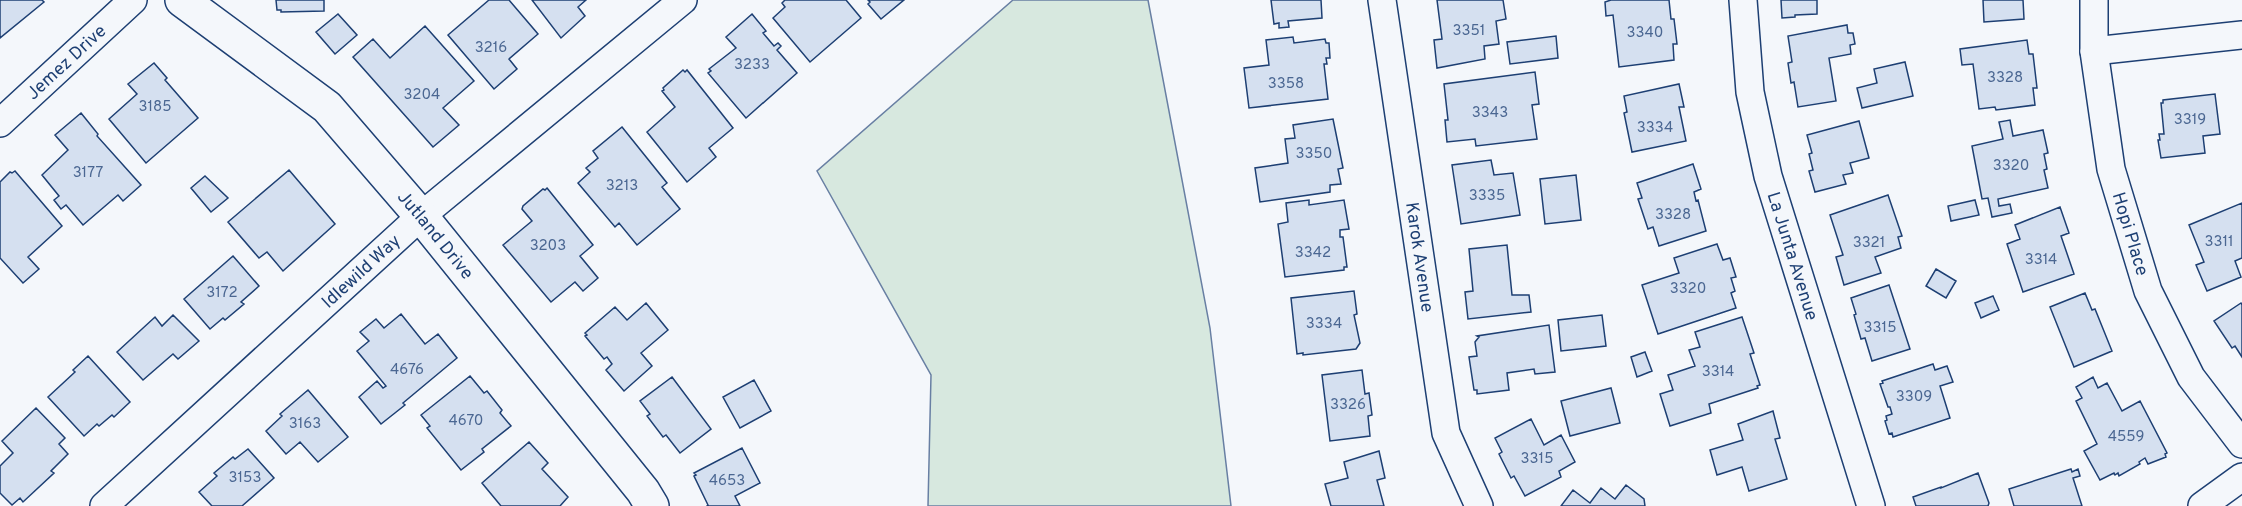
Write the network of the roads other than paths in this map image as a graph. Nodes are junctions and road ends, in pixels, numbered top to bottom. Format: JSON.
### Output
{"nodes":[{"id":1,"x":133,"y":0,"type":"edge"},
{"id":2,"x":182,"y":0,"type":"edge"},
{"id":3,"x":683,"y":0,"type":"edge"},
{"id":4,"x":1382,"y":0,"type":"edge"},
{"id":5,"x":1743,"y":0,"type":"edge"},
{"id":6,"x":2094,"y":0,"type":"edge"},
{"id":7,"x":2242,"y":35,"type":"edge"},
{"id":8,"x":2094,"y":51,"type":"junction"},
{"id":9,"x":0,"y":123,"type":"edge"},
{"id":10,"x":421,"y":216,"type":"junction"},
{"id":11,"x":2242,"y":444,"type":"edge"},
{"id":12,"x":2242,"y":477,"type":"edge"},
{"id":13,"x":104,"y":506,"type":"edge"},
{"id":14,"x":652,"y":506,"type":"edge"},
{"id":15,"x":1479,"y":506,"type":"edge"},
{"id":16,"x":1871,"y":506,"type":"edge"},
{"id":17,"x":2202,"y":506,"type":"edge"}],
"edges":[{"from":1,"to":9,"type":"street","name":"Jemez Drive"},
{"from":2,"to":10,"type":"street","name":"Jutland Drive"},
{"from":3,"to":10,"type":"street","name":"Idlewild Way"},
{"from":4,"to":15,"type":"street","name":"Karok Avenue"},
{"from":5,"to":16,"type":"street","name":"La Junta Avenue"},
{"from":6,"to":8,"type":"street","name":"Hopi Place"},
{"from":7,"to":8,"type":"street"},
{"from":8,"to":11,"type":"street","name":"Hopi Place"},
{"from":10,"to":13,"type":"street","name":"Idlewild Way"},
{"from":10,"to":14,"type":"street","name":"Jutland Drive"},
{"from":12,"to":17,"type":"street"}]}
